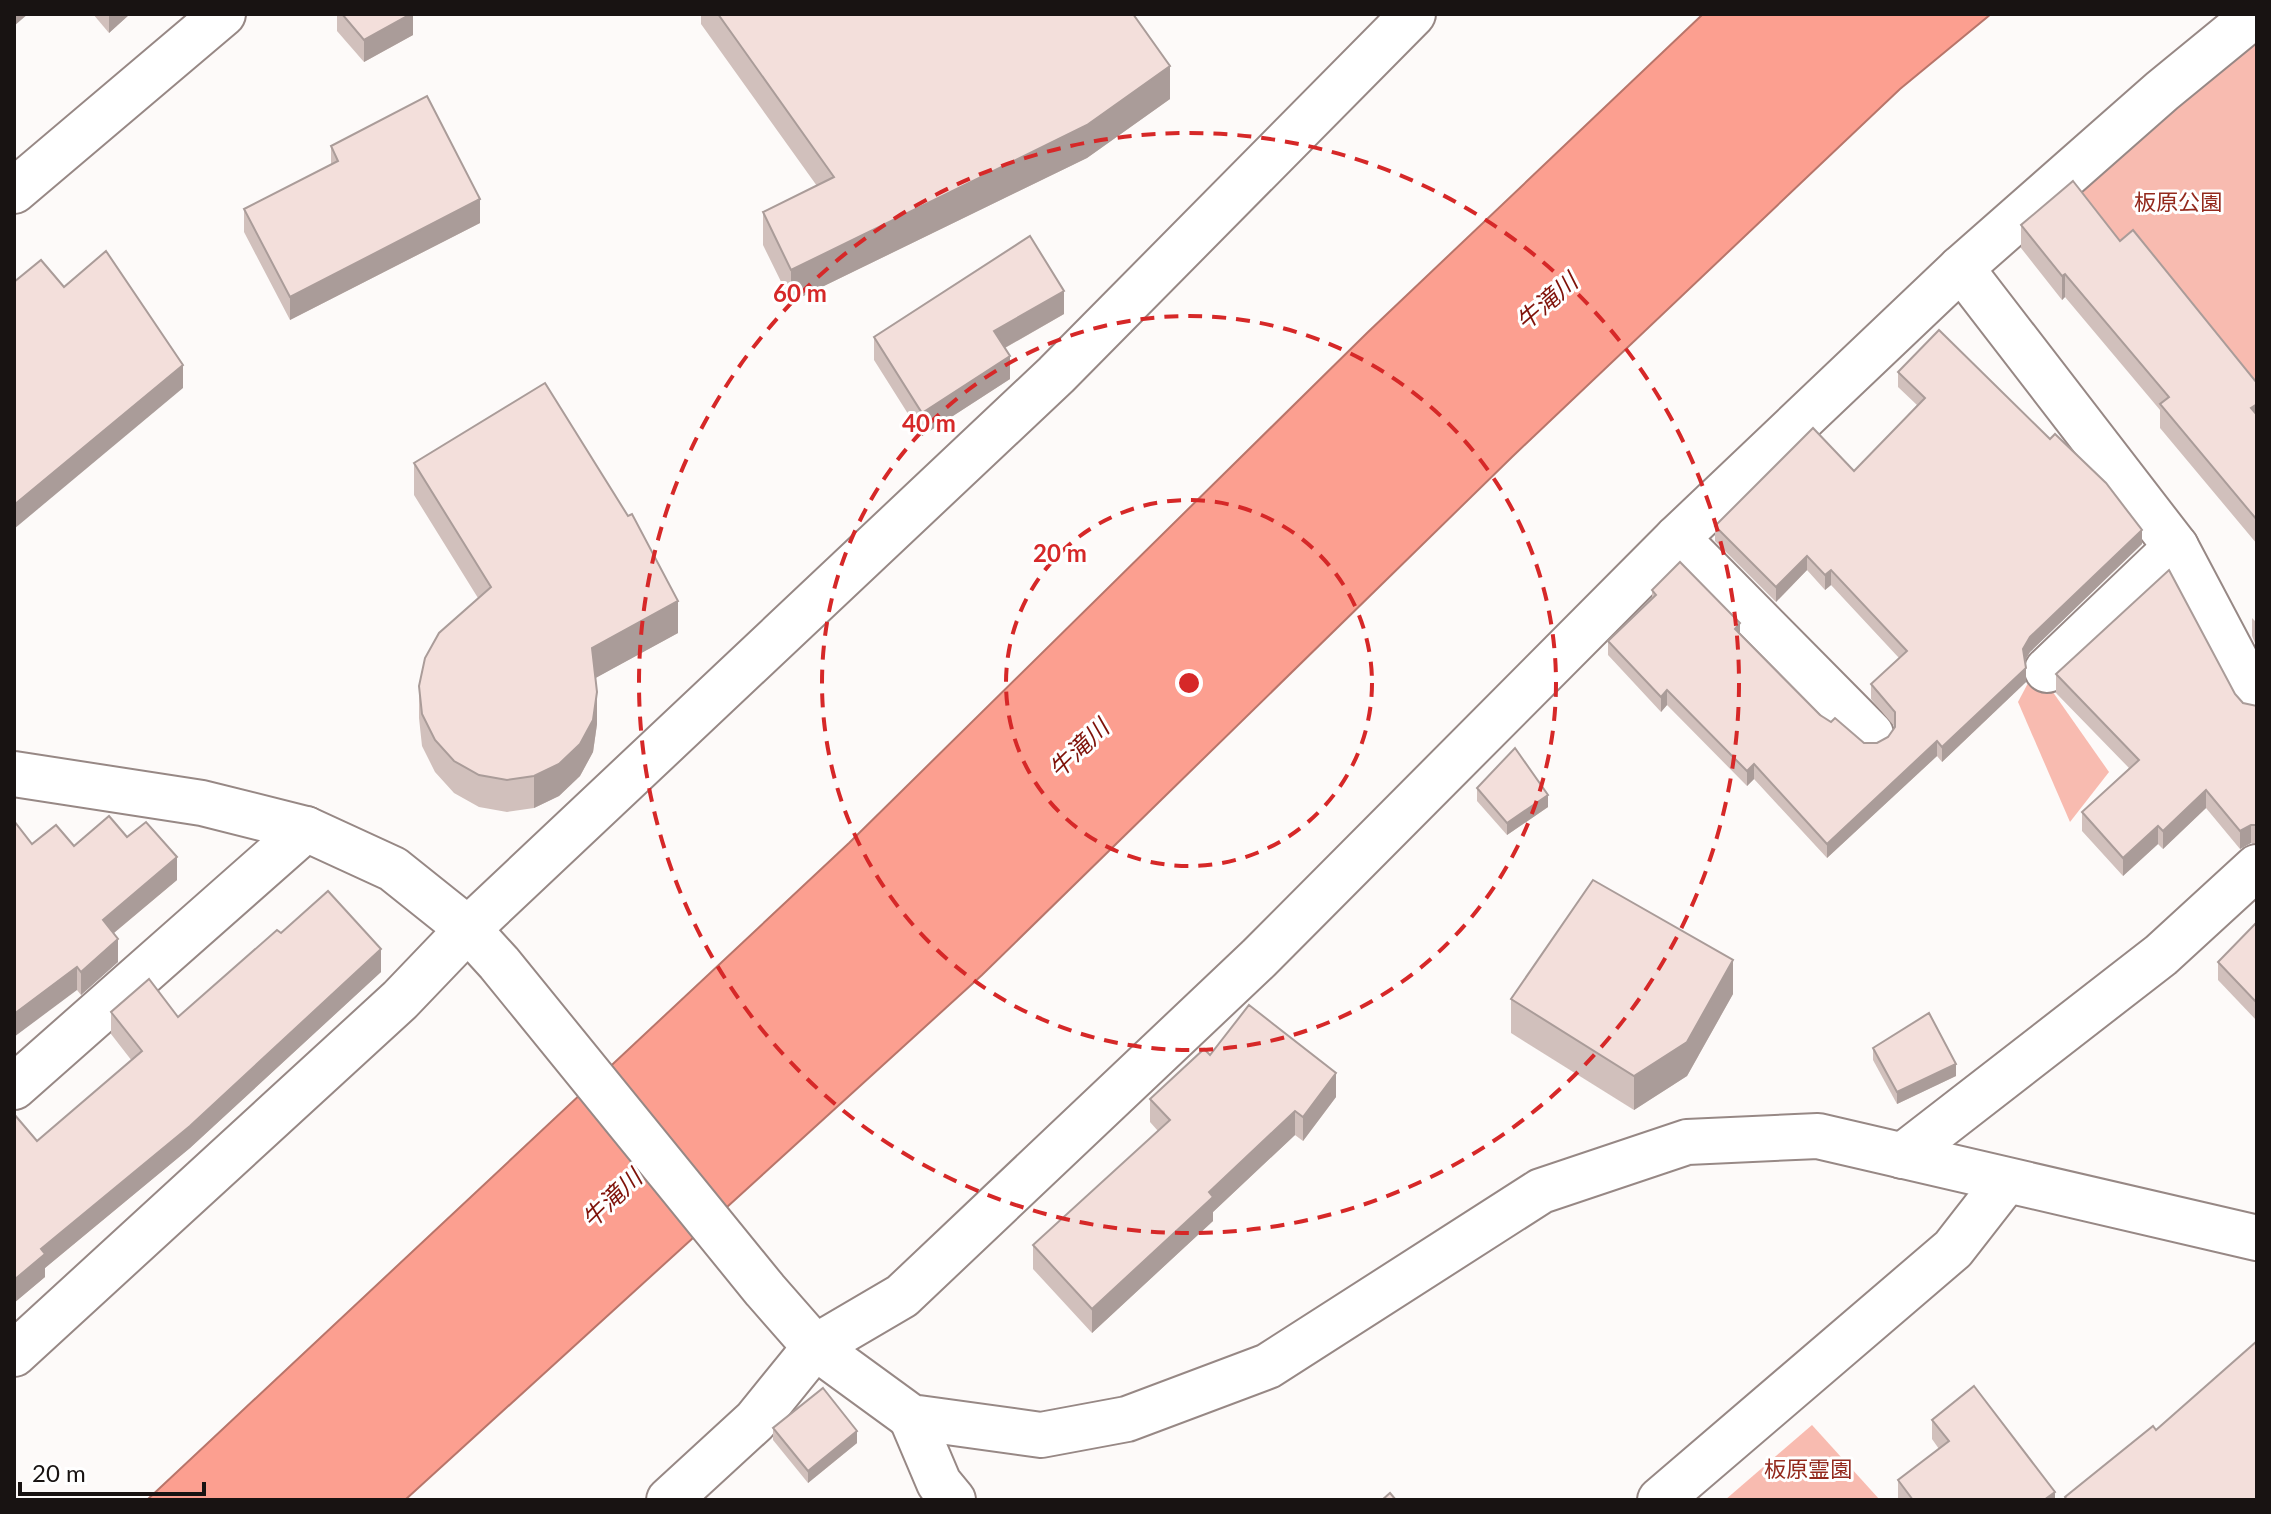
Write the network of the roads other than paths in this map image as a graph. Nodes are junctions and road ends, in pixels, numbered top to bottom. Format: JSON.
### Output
{"nodes":[{"id":1,"x":223,"y":14,"type":"edge"},
{"id":2,"x":1413,"y":14,"type":"edge"},
{"id":3,"x":2256,"y":14,"type":"edge"},
{"id":4,"x":14,"y":191,"type":"edge"},
{"id":5,"x":1961,"y":268,"type":"junction"},
{"id":6,"x":1677,"y":538,"type":"junction"},
{"id":7,"x":2176,"y":547,"type":"junction"},
{"id":8,"x":2047,"y":670,"type":"dead end"},
{"id":9,"x":2257,"y":700,"type":"edge"},
{"id":10,"x":1871,"y":734,"type":"dead end"},
{"id":11,"x":14,"y":774,"type":"edge"},
{"id":12,"x":306,"y":829,"type":"junction"},
{"id":13,"x":2257,"y":867,"type":"edge"},
{"id":14,"x":468,"y":929,"type":"junction"},
{"id":15,"x":14,"y":1087,"type":"edge"},
{"id":16,"x":1902,"y":1156,"type":"junction"},
{"id":17,"x":2006,"y":1181,"type":"junction"},
{"id":18,"x":2257,"y":1238,"type":"edge"},
{"id":19,"x":815,"y":1347,"type":"junction"},
{"id":20,"x":14,"y":1354,"type":"edge"},
{"id":21,"x":911,"y":1417,"type":"junction"},
{"id":22,"x":669,"y":1500,"type":"edge"},
{"id":23,"x":953,"y":1500,"type":"edge"},
{"id":24,"x":1660,"y":1500,"type":"edge"}],
"edges":[{"from":1,"to":4,"type":"street"},
{"from":2,"to":14,"type":"street"},
{"from":3,"to":5,"type":"street"},
{"from":5,"to":6,"type":"street"},
{"from":5,"to":7,"type":"street"},
{"from":6,"to":10,"type":"street"},
{"from":6,"to":19,"type":"street"},
{"from":7,"to":8,"type":"street"},
{"from":7,"to":9,"type":"street"},
{"from":11,"to":12,"type":"street"},
{"from":12,"to":14,"type":"street"},
{"from":12,"to":15,"type":"street"},
{"from":13,"to":16,"type":"street"},
{"from":14,"to":19,"type":"street"},
{"from":14,"to":20,"type":"street"},
{"from":16,"to":17,"type":"street"},
{"from":16,"to":21,"type":"street"},
{"from":17,"to":18,"type":"street"},
{"from":17,"to":24,"type":"street"},
{"from":19,"to":21,"type":"street"},
{"from":19,"to":22,"type":"street"},
{"from":21,"to":23,"type":"street"}]}
